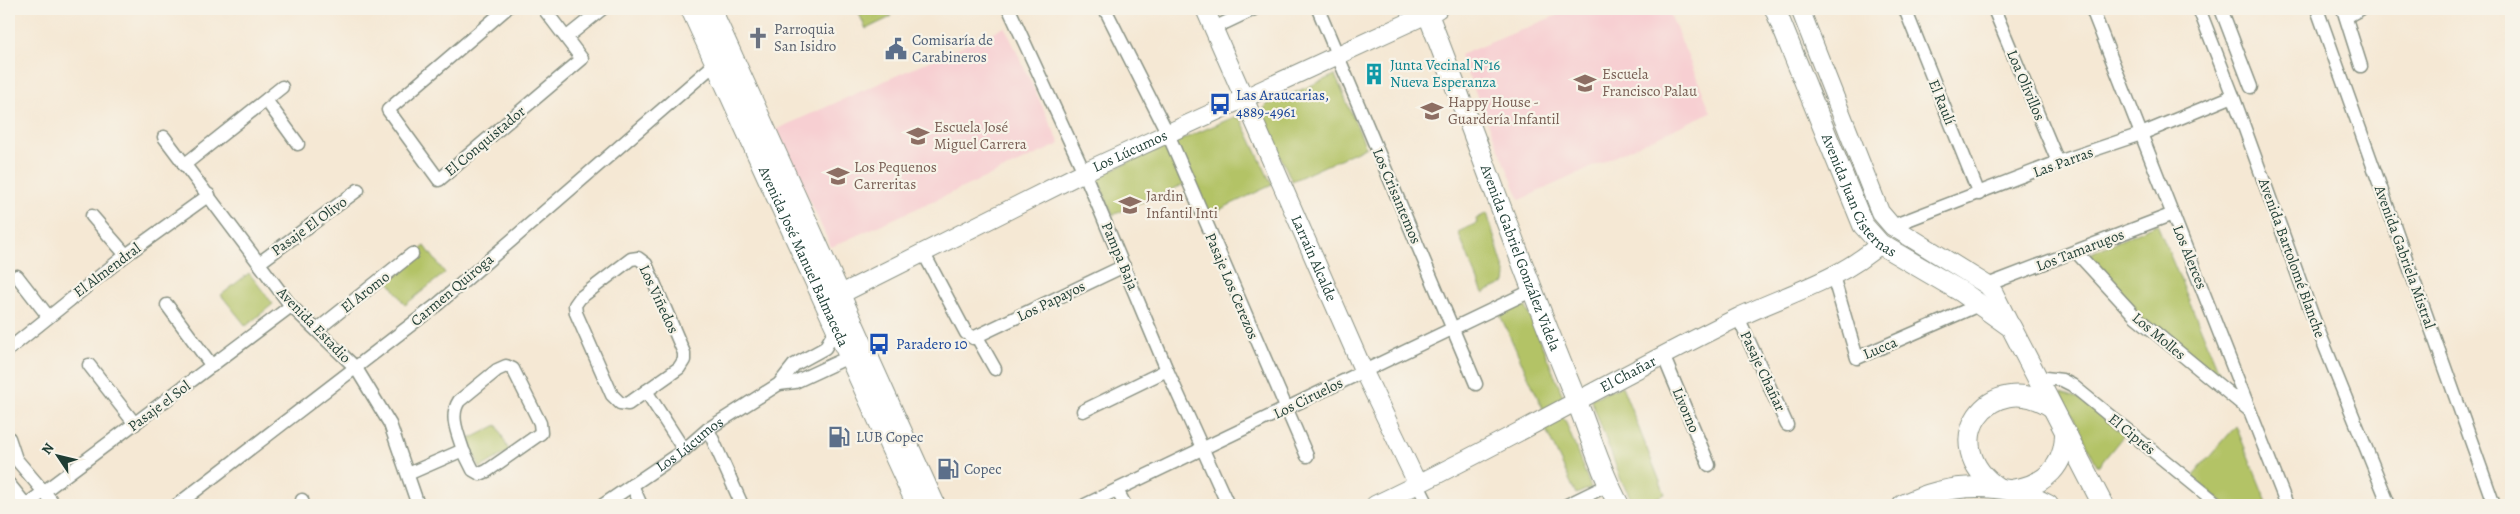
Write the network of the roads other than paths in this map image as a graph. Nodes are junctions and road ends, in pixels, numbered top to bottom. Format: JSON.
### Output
{"nodes":[{"id":1,"x":506,"y":9,"type":"edge"},
{"id":2,"x":544,"y":9,"type":"edge"},
{"id":3,"x":602,"y":9,"type":"edge"},
{"id":4,"x":691,"y":9,"type":"edge"},
{"id":5,"x":711,"y":9,"type":"edge"},
{"id":6,"x":1009,"y":9,"type":"edge"},
{"id":7,"x":1105,"y":9,"type":"edge"},
{"id":8,"x":1205,"y":9,"type":"edge"},
{"id":9,"x":1254,"y":9,"type":"edge"},
{"id":10,"x":1318,"y":9,"type":"edge"},
{"id":11,"x":1775,"y":9,"type":"edge"},
{"id":12,"x":1800,"y":9,"type":"edge"},
{"id":13,"x":1905,"y":9,"type":"edge"},
{"id":14,"x":1994,"y":9,"type":"edge"},
{"id":15,"x":2092,"y":9,"type":"edge"},
{"id":16,"x":2199,"y":9,"type":"edge"},
{"id":17,"x":2221,"y":9,"type":"edge"},
{"id":18,"x":2317,"y":9,"type":"edge"},
{"id":19,"x":2361,"y":9,"type":"edge"},
{"id":20,"x":1431,"y":10,"type":"edge"},
{"id":21,"x":2345,"y":13,"type":"edge"},
{"id":22,"x":1214,"y":28,"type":"junction"},
{"id":23,"x":567,"y":37,"type":"junction"},
{"id":24,"x":1338,"y":56,"type":"junction"},
{"id":25,"x":716,"y":63,"type":"junction"},
{"id":26,"x":2362,"y":66,"type":"dead end"},
{"id":27,"x":282,"y":87,"type":"dead end"},
{"id":28,"x":2251,"y":87,"type":"dead end"},
{"id":29,"x":2233,"y":96,"type":"junction"},
{"id":30,"x":266,"y":100,"type":"junction"},
{"id":31,"x":1243,"y":100,"type":"junction"},
{"id":32,"x":1168,"y":134,"type":"junction"},
{"id":33,"x":2141,"y":134,"type":"junction"},
{"id":34,"x":164,"y":138,"type":"dead end"},
{"id":35,"x":298,"y":144,"type":"dead end"},
{"id":36,"x":2058,"y":162,"type":"junction"},
{"id":37,"x":184,"y":165,"type":"junction"},
{"id":38,"x":1084,"y":172,"type":"junction"},
{"id":39,"x":358,"y":190,"type":"dead end"},
{"id":40,"x":1979,"y":194,"type":"junction"},
{"id":41,"x":209,"y":196,"type":"junction"},
{"id":42,"x":2173,"y":214,"type":"junction"},
{"id":43,"x":92,"y":216,"type":"dead end"},
{"id":44,"x":1892,"y":226,"type":"junction"},
{"id":45,"x":1880,"y":244,"type":"junction"},
{"id":46,"x":923,"y":252,"type":"junction"},
{"id":47,"x":2076,"y":252,"type":"junction"},
{"id":48,"x":412,"y":254,"type":"dead end"},
{"id":49,"x":126,"y":255,"type":"junction"},
{"id":50,"x":259,"y":263,"type":"junction"},
{"id":51,"x":1124,"y":266,"type":"junction"},
{"id":52,"x":17,"y":276,"type":"dead end"},
{"id":53,"x":1833,"y":276,"type":"junction"},
{"id":54,"x":1531,"y":291,"type":"junction"},
{"id":55,"x":1984,"y":295,"type":"junction"},
{"id":56,"x":833,"y":298,"type":"junction"},
{"id":57,"x":167,"y":305,"type":"dead end"},
{"id":58,"x":292,"y":306,"type":"junction"},
{"id":59,"x":48,"y":316,"type":"junction"},
{"id":60,"x":1738,"y":317,"type":"junction"},
{"id":61,"x":318,"y":329,"type":"junction"},
{"id":62,"x":1452,"y":329,"type":"junction"},
{"id":63,"x":836,"y":330,"type":"junction"},
{"id":64,"x":978,"y":337,"type":"junction"},
{"id":65,"x":9,"y":349,"type":"edge"},
{"id":66,"x":857,"y":353,"type":"junction"},
{"id":67,"x":1663,"y":355,"type":"junction"},
{"id":68,"x":89,"y":365,"type":"dead end"},
{"id":69,"x":212,"y":366,"type":"junction"},
{"id":70,"x":356,"y":368,"type":"junction"},
{"id":71,"x":995,"y":370,"type":"dead end"},
{"id":72,"x":1167,"y":370,"type":"junction"},
{"id":73,"x":1364,"y":372,"type":"junction"},
{"id":74,"x":2038,"y":377,"type":"junction"},
{"id":75,"x":779,"y":384,"type":"junction"},
{"id":76,"x":1476,"y":384,"type":"dead end"},
{"id":77,"x":646,"y":391,"type":"junction"},
{"id":78,"x":1577,"y":400,"type":"junction"},
{"id":79,"x":2052,"y":407,"type":"junction"},
{"id":80,"x":1285,"y":409,"type":"junction"},
{"id":81,"x":1083,"y":411,"type":"dead end"},
{"id":82,"x":2250,"y":411,"type":"junction"},
{"id":83,"x":135,"y":424,"type":"junction"},
{"id":84,"x":1787,"y":425,"type":"dead end"},
{"id":85,"x":708,"y":429,"type":"junction"},
{"id":86,"x":2065,"y":431,"type":"junction"},
{"id":87,"x":9,"y":438,"type":"edge"},
{"id":88,"x":1202,"y":449,"type":"junction"},
{"id":89,"x":462,"y":450,"type":"junction"},
{"id":90,"x":684,"y":450,"type":"junction"},
{"id":91,"x":1307,"y":456,"type":"dead end"},
{"id":92,"x":1709,"y":465,"type":"dead end"},
{"id":93,"x":408,"y":474,"type":"junction"},
{"id":94,"x":9,"y":484,"type":"edge"},
{"id":95,"x":632,"y":485,"type":"junction"},
{"id":96,"x":1418,"y":485,"type":"junction"},
{"id":97,"x":1608,"y":485,"type":"junction"},
{"id":98,"x":2005,"y":489,"type":"junction"},
{"id":99,"x":1117,"y":490,"type":"junction"},
{"id":100,"x":44,"y":492,"type":"junction"},
{"id":101,"x":26,"y":505,"type":"edge"},
{"id":102,"x":55,"y":505,"type":"edge"},
{"id":103,"x":177,"y":505,"type":"edge"},
{"id":104,"x":418,"y":505,"type":"edge"},
{"id":105,"x":603,"y":505,"type":"edge"},
{"id":106,"x":641,"y":505,"type":"edge"},
{"id":107,"x":742,"y":505,"type":"edge"},
{"id":108,"x":917,"y":505,"type":"edge"},
{"id":109,"x":935,"y":505,"type":"edge"},
{"id":110,"x":1085,"y":505,"type":"edge"},
{"id":111,"x":1124,"y":505,"type":"edge"},
{"id":112,"x":1228,"y":505,"type":"edge"},
{"id":113,"x":1375,"y":505,"type":"edge"},
{"id":114,"x":1428,"y":505,"type":"edge"},
{"id":115,"x":1567,"y":505,"type":"edge"},
{"id":116,"x":1619,"y":505,"type":"edge"},
{"id":117,"x":1904,"y":505,"type":"edge"},
{"id":118,"x":2048,"y":505,"type":"edge"},
{"id":119,"x":2104,"y":505,"type":"edge"},
{"id":120,"x":2219,"y":505,"type":"edge"},
{"id":121,"x":2287,"y":505,"type":"edge"},
{"id":122,"x":2388,"y":505,"type":"edge"},
{"id":123,"x":2494,"y":505,"type":"edge"}],
"edges":[{"from":1,"to":23,"type":"street","name":"El Conquistador"},
{"from":2,"to":23,"type":"street","name":"El Conquistador"},
{"from":3,"to":23,"type":"street"},
{"from":4,"to":25,"type":"main road","name":"Avenida José Manuel Balmaceda"},
{"from":5,"to":56,"type":"main road","name":"Avenida José Manuel Balmaceda"},
{"from":6,"to":38,"type":"street","name":"Pampa Baja"},
{"from":7,"to":32,"type":"street","name":"Pasaje Los Cerezos"},
{"from":8,"to":22,"type":"street","name":"Larraín Alcalde"},
{"from":9,"to":22,"type":"street"},
{"from":10,"to":24,"type":"street","name":"Los Crisantemos"},
{"from":11,"to":45,"type":"main road","name":"Avenida Juan Cisternas"},
{"from":12,"to":44,"type":"street","name":"Avenida Juan Cisternas"},
{"from":13,"to":40,"type":"street","name":"El Raulí"},
{"from":14,"to":36,"type":"street","name":"Loa Olivillos"},
{"from":15,"to":33,"type":"street","name":"Los Alerces"},
{"from":16,"to":29,"type":"street","name":"Avenida Bartolomé Blanche"},
{"from":17,"to":28,"type":"street"},
{"from":18,"to":123,"type":"street","name":"Avenida Gabriela Mistral"},
{"from":19,"to":21,"type":"street"},
{"from":20,"to":24,"type":"street","name":"Los Lúcumos"},
{"from":20,"to":54,"type":"main road","name":"Avenida Gabriel González Videla"},
{"from":21,"to":26,"type":"street"},
{"from":22,"to":31,"type":"street","name":"Larraín Alcalde"},
{"from":24,"to":31,"type":"street","name":"Los Lúcumos"},
{"from":24,"to":62,"type":"street","name":"Los Crisantemos"},
{"from":25,"to":56,"type":"main road","name":"Avenida José Manuel Balmaceda"},
{"from":25,"to":70,"type":"street","name":"Carmen Quiroga"},
{"from":27,"to":30,"type":"street"},
{"from":29,"to":33,"type":"street","name":"Las Parras"},
{"from":29,"to":122,"type":"street","name":"Avenida Bartolomé Blanche"},
{"from":30,"to":35,"type":"street"},
{"from":30,"to":37,"type":"street"},
{"from":31,"to":32,"type":"street","name":"Los Lúcumos"},
{"from":31,"to":73,"type":"street","name":"Larraín Alcalde"},
{"from":32,"to":38,"type":"street","name":"Los Lúcumos"},
{"from":32,"to":80,"type":"street","name":"Pasaje Los Cerezos"},
{"from":33,"to":36,"type":"street","name":"Las Parras"},
{"from":33,"to":42,"type":"street","name":"Los Alerces"},
{"from":34,"to":37,"type":"street","name":"Avenida Estadio"},
{"from":36,"to":40,"type":"street","name":"Las Parras"},
{"from":37,"to":41,"type":"street","name":"Avenida Estadio"},
{"from":38,"to":46,"type":"street","name":"Los Lúcumos"},
{"from":38,"to":51,"type":"street","name":"Pampa Baja"},
{"from":39,"to":50,"type":"street","name":"Pasaje El Olivo"},
{"from":40,"to":44,"type":"street","name":"Las Parras"},
{"from":41,"to":49,"type":"street","name":"El Almendral"},
{"from":41,"to":50,"type":"street","name":"Avenida Estadio"},
{"from":42,"to":47,"type":"street","name":"Los Tamarugos"},
{"from":42,"to":82,"type":"street","name":"Los Alerces"},
{"from":43,"to":49,"type":"street"},
{"from":44,"to":55,"type":"street","name":"Avenida Juan Cisternas"},
{"from":45,"to":53,"type":"street","name":"El Chañar"},
{"from":45,"to":55,"type":"main road","name":"Avenida Juan Cisternas"},
{"from":46,"to":56,"type":"street","name":"Los Lúcumos"},
{"from":46,"to":64,"type":"street"},
{"from":47,"to":55,"type":"street","name":"Los Tamarugos"},
{"from":47,"to":82,"type":"street","name":"Los Molles"},
{"from":48,"to":61,"type":"street","name":"El Aromo"},
{"from":49,"to":59,"type":"street","name":"El Almendral"},
{"from":50,"to":58,"type":"street","name":"Avenida Estadio"},
{"from":51,"to":64,"type":"street","name":"Los Papayos"},
{"from":51,"to":72,"type":"street","name":"Pampa Baja"},
{"from":52,"to":59,"type":"street"},
{"from":53,"to":55,"type":"street","name":"Lucca"},
{"from":53,"to":60,"type":"street","name":"El Chañar"},
{"from":54,"to":62,"type":"street","name":"Los Ciruelos"},
{"from":54,"to":78,"type":"main road","name":"Avenida Gabriel González Videla"},
{"from":55,"to":74,"type":"main road","name":"Avenida Juan Cisternas"},
{"from":56,"to":63,"type":"main road","name":"Avenida José Manuel Balmaceda"},
{"from":56,"to":66,"type":"main road","name":"Avenida José Manuel Balmaceda"},
{"from":57,"to":69,"type":"street"},
{"from":58,"to":61,"type":"street","name":"Avenida Estadio"},
{"from":58,"to":69,"type":"street","name":"Pasaje el Sol"},
{"from":59,"to":65,"type":"street","name":"El Almendral"},
{"from":60,"to":67,"type":"street","name":"El Chañar"},
{"from":60,"to":84,"type":"street","name":"Pasaje Chañar"},
{"from":61,"to":70,"type":"street","name":"Avenida Estadio"},
{"from":62,"to":73,"type":"street","name":"Los Ciruelos"},
{"from":62,"to":76,"type":"street","name":"Los Crisantemos"},
{"from":63,"to":66,"type":"main road","name":"Avenida José Manuel Balmaceda"},
{"from":63,"to":75,"type":"street","name":"Los Lúcumos"},
{"from":64,"to":71,"type":"street"},
{"from":66,"to":75,"type":"street","name":"Los Lúcumos"},
{"from":66,"to":108,"type":"main road","name":"Avenida José Manuel Balmaceda"},
{"from":66,"to":109,"type":"main road","name":"Avenida José Manuel Balmaceda"},
{"from":67,"to":78,"type":"street","name":"El Chañar"},
{"from":67,"to":92,"type":"street","name":"Livorno"},
{"from":68,"to":83,"type":"street"},
{"from":69,"to":83,"type":"street","name":"Pasaje el Sol"},
{"from":70,"to":93,"type":"street","name":"Avenida Estadio"},
{"from":70,"to":103,"type":"street","name":"Carmen Quiroga"},
{"from":72,"to":81,"type":"street"},
{"from":72,"to":88,"type":"street","name":"Pampa Baja"},
{"from":73,"to":80,"type":"street","name":"Los Ciruelos"},
{"from":73,"to":96,"type":"street","name":"Larraín Alcalde"},
{"from":74,"to":79,"type":"main road","name":"Avenida Juan Cisternas"},
{"from":74,"to":120,"type":"street","name":"El Ciprés"},
{"from":75,"to":85,"type":"street","name":"Los Lúcumos"},
{"from":77,"to":77,"type":"street","name":"Los Viñedos"},
{"from":77,"to":90,"type":"street"},
{"from":78,"to":96,"type":"street","name":"El Chañar"},
{"from":78,"to":97,"type":"main road","name":"Avenida Gabriel González Videla"},
{"from":79,"to":86,"type":"main road","name":"Avenida Juan Cisternas"},
{"from":79,"to":98,"type":"main road"},
{"from":80,"to":88,"type":"street","name":"Los Ciruelos"},
{"from":80,"to":91,"type":"street","name":"Pasaje Los Cerezos"},
{"from":82,"to":121,"type":"street","name":"Los Alerces"},
{"from":83,"to":100,"type":"street","name":"Pasaje el Sol"},
{"from":85,"to":90,"type":"street","name":"Los Lúcumos"},
{"from":85,"to":107,"type":"street"},
{"from":86,"to":98,"type":"main road"},
{"from":86,"to":119,"type":"main road","name":"Avenida Juan Cisternas"},
{"from":87,"to":100,"type":"street"},
{"from":88,"to":99,"type":"street","name":"Los Ciruelos"},
{"from":88,"to":112,"type":"street","name":"Pampa Baja"},
{"from":89,"to":89,"type":"street"},
{"from":89,"to":93,"type":"street"},
{"from":90,"to":95,"type":"street","name":"Los Lúcumos"},
{"from":93,"to":104,"type":"street","name":"Avenida Estadio"},
{"from":94,"to":101,"type":"street"},
{"from":95,"to":105,"type":"street","name":"Los Lúcumos"},
{"from":95,"to":106,"type":"street"},
{"from":96,"to":113,"type":"street","name":"El Chañar"},
{"from":96,"to":114,"type":"street","name":"Larraín Alcalde"},
{"from":97,"to":115,"type":"street"},
{"from":97,"to":116,"type":"main road","name":"Avenida Gabriel González Videla"},
{"from":98,"to":117,"type":"main road"},
{"from":98,"to":118,"type":"main road"},
{"from":99,"to":110,"type":"street","name":"Los Ciruelos"},
{"from":99,"to":111,"type":"street"},
{"from":100,"to":101,"type":"street","name":"Pasaje el Sol"},
{"from":100,"to":102,"type":"street"}]}
